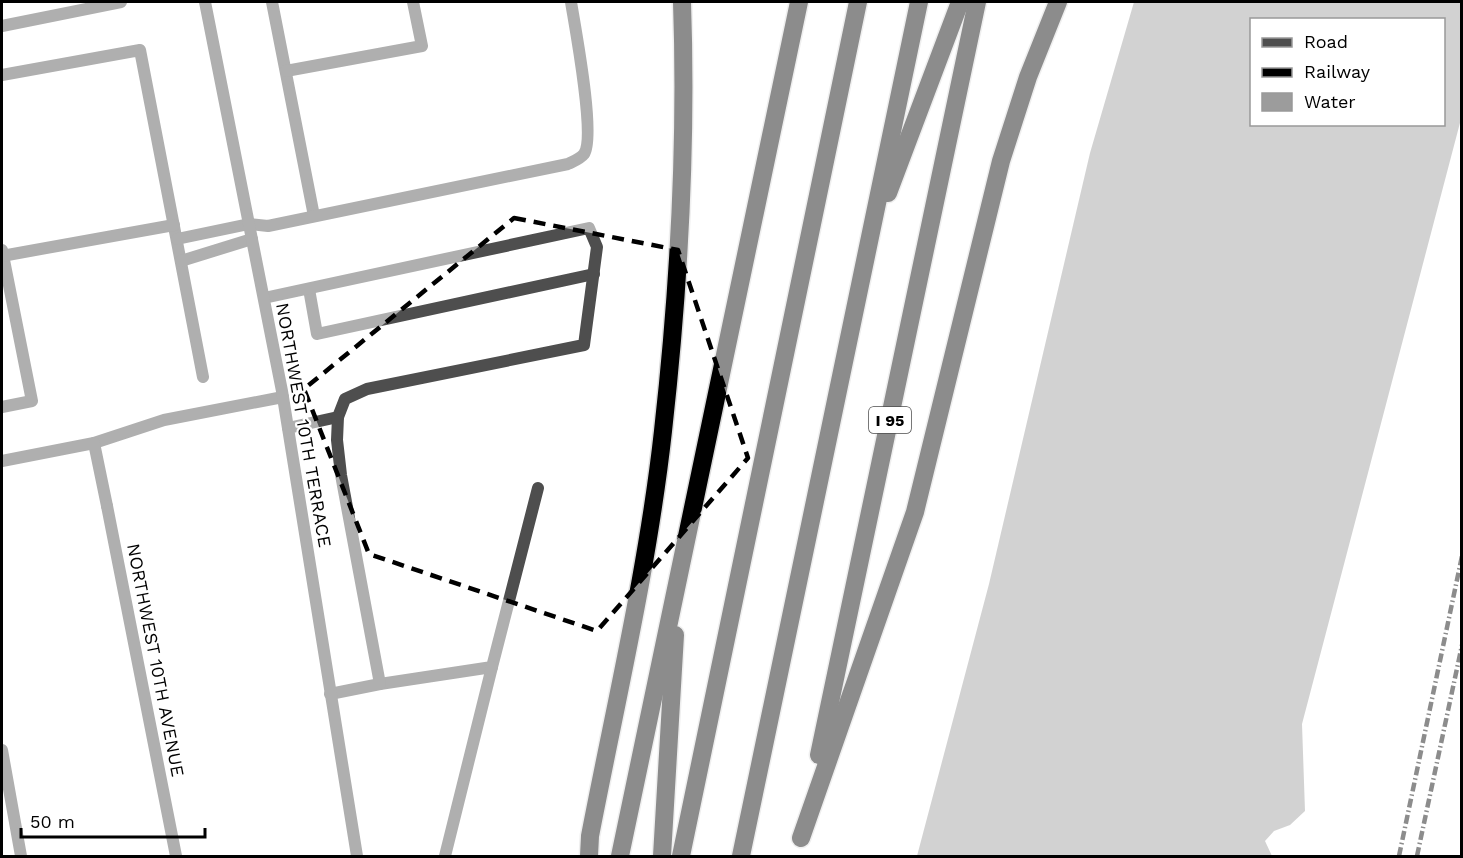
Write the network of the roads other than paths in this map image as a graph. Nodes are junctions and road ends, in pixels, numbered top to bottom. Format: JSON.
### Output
{"nodes":[{"id":1,"x":121,"y":2,"type":"edge"},
{"id":2,"x":205,"y":2,"type":"edge"},
{"id":3,"x":272,"y":2,"type":"edge"},
{"id":4,"x":414,"y":2,"type":"edge"},
{"id":5,"x":571,"y":2,"type":"edge"},
{"id":6,"x":682,"y":2,"type":"edge"},
{"id":7,"x":799,"y":2,"type":"edge"},
{"id":8,"x":858,"y":2,"type":"edge"},
{"id":9,"x":919,"y":2,"type":"edge"},
{"id":10,"x":960,"y":2,"type":"edge"},
{"id":11,"x":977,"y":2,"type":"edge"},
{"id":12,"x":1058,"y":2,"type":"edge"},
{"id":13,"x":2,"y":26,"type":"edge"},
{"id":14,"x":286,"y":71,"type":"junction"},
{"id":15,"x":2,"y":75,"type":"edge"},
{"id":16,"x":314,"y":216,"type":"junction"},
{"id":17,"x":249,"y":224,"type":"junction"},
{"id":18,"x":174,"y":225,"type":"junction"},
{"id":19,"x":252,"y":239,"type":"junction"},
{"id":20,"x":177,"y":240,"type":"junction"},
{"id":21,"x":867,"y":248,"type":"junction"},
{"id":22,"x":2,"y":254,"type":"edge"},
{"id":23,"x":181,"y":261,"type":"junction"},
{"id":24,"x":594,"y":274,"type":"junction"},
{"id":25,"x":309,"y":289,"type":"junction"},
{"id":26,"x":264,"y":298,"type":"junction"},
{"id":27,"x":203,"y":377,"type":"dead end"},
{"id":28,"x":283,"y":397,"type":"junction"},
{"id":29,"x":2,"y":407,"type":"edge"},
{"id":30,"x":338,"y":417,"type":"junction"},
{"id":31,"x":288,"y":428,"type":"junction"},
{"id":32,"x":94,"y":443,"type":"junction"},
{"id":33,"x":2,"y":461,"type":"edge"},
{"id":34,"x":538,"y":488,"type":"dead end"},
{"id":35,"x":679,"y":574,"type":"junction"},
{"id":36,"x":492,"y":667,"type":"junction"},
{"id":37,"x":380,"y":684,"type":"junction"},
{"id":38,"x":330,"y":694,"type":"junction"},
{"id":39,"x":2,"y":750,"type":"edge"},
{"id":40,"x":801,"y":838,"type":"junction"},
{"id":41,"x":21,"y":856,"type":"edge"},
{"id":42,"x":176,"y":856,"type":"edge"},
{"id":43,"x":357,"y":856,"type":"edge"},
{"id":44,"x":446,"y":856,"type":"edge"},
{"id":45,"x":589,"y":856,"type":"edge"},
{"id":46,"x":620,"y":856,"type":"edge"},
{"id":47,"x":662,"y":856,"type":"edge"},
{"id":48,"x":681,"y":856,"type":"edge"},
{"id":49,"x":741,"y":856,"type":"edge"},
{"id":50,"x":797,"y":856,"type":"edge"}],
"edges":[{"from":1,"to":13,"type":"street"},
{"from":2,"to":17,"type":"street","name":"NORTHWEST 10TH TERRACE"},
{"from":3,"to":14,"type":"street"},
{"from":4,"to":14,"type":"street"},
{"from":5,"to":16,"type":"street"},
{"from":6,"to":45,"type":"highway"},
{"from":7,"to":35,"type":"highway"},
{"from":8,"to":48,"type":"highway"},
{"from":9,"to":21,"type":"highway"},
{"from":10,"to":21,"type":"highway"},
{"from":11,"to":40,"type":"highway","number":"I 95"},
{"from":12,"to":40,"type":"highway"},
{"from":14,"to":16,"type":"street"},
{"from":15,"to":18,"type":"street"},
{"from":16,"to":17,"type":"street"},
{"from":17,"to":19,"type":"street","name":"NORTHWEST 10TH TERRACE"},
{"from":17,"to":20,"type":"street"},
{"from":18,"to":20,"type":"street"},
{"from":18,"to":22,"type":"street"},
{"from":19,"to":23,"type":"street"},
{"from":19,"to":26,"type":"street","name":"NORTHWEST 10TH TERRACE"},
{"from":20,"to":23,"type":"street"},
{"from":21,"to":49,"type":"highway"},
{"from":22,"to":29,"type":"street"},
{"from":23,"to":27,"type":"street"},
{"from":24,"to":25,"type":"street"},
{"from":24,"to":25,"type":"street"},
{"from":24,"to":30,"type":"street"},
{"from":25,"to":26,"type":"street"},
{"from":26,"to":28,"type":"street","name":"NORTHWEST 10TH TERRACE"},
{"from":28,"to":31,"type":"street","name":"NORTHWEST 10TH TERRACE"},
{"from":28,"to":32,"type":"street"},
{"from":30,"to":31,"type":"street"},
{"from":30,"to":37,"type":"street"},
{"from":31,"to":38,"type":"street","name":"NORTHWEST 10TH TERRACE"},
{"from":32,"to":33,"type":"street"},
{"from":32,"to":42,"type":"street","name":"NORTHWEST 10TH AVENUE"},
{"from":34,"to":36,"type":"street"},
{"from":35,"to":46,"type":"highway"},
{"from":35,"to":47,"type":"highway"},
{"from":36,"to":37,"type":"street"},
{"from":36,"to":44,"type":"street"},
{"from":37,"to":38,"type":"street"},
{"from":38,"to":43,"type":"street","name":"NORTHWEST 10TH TERRACE"},
{"from":39,"to":41,"type":"street"},
{"from":40,"to":50,"type":"highway","number":"I 95"}]}
